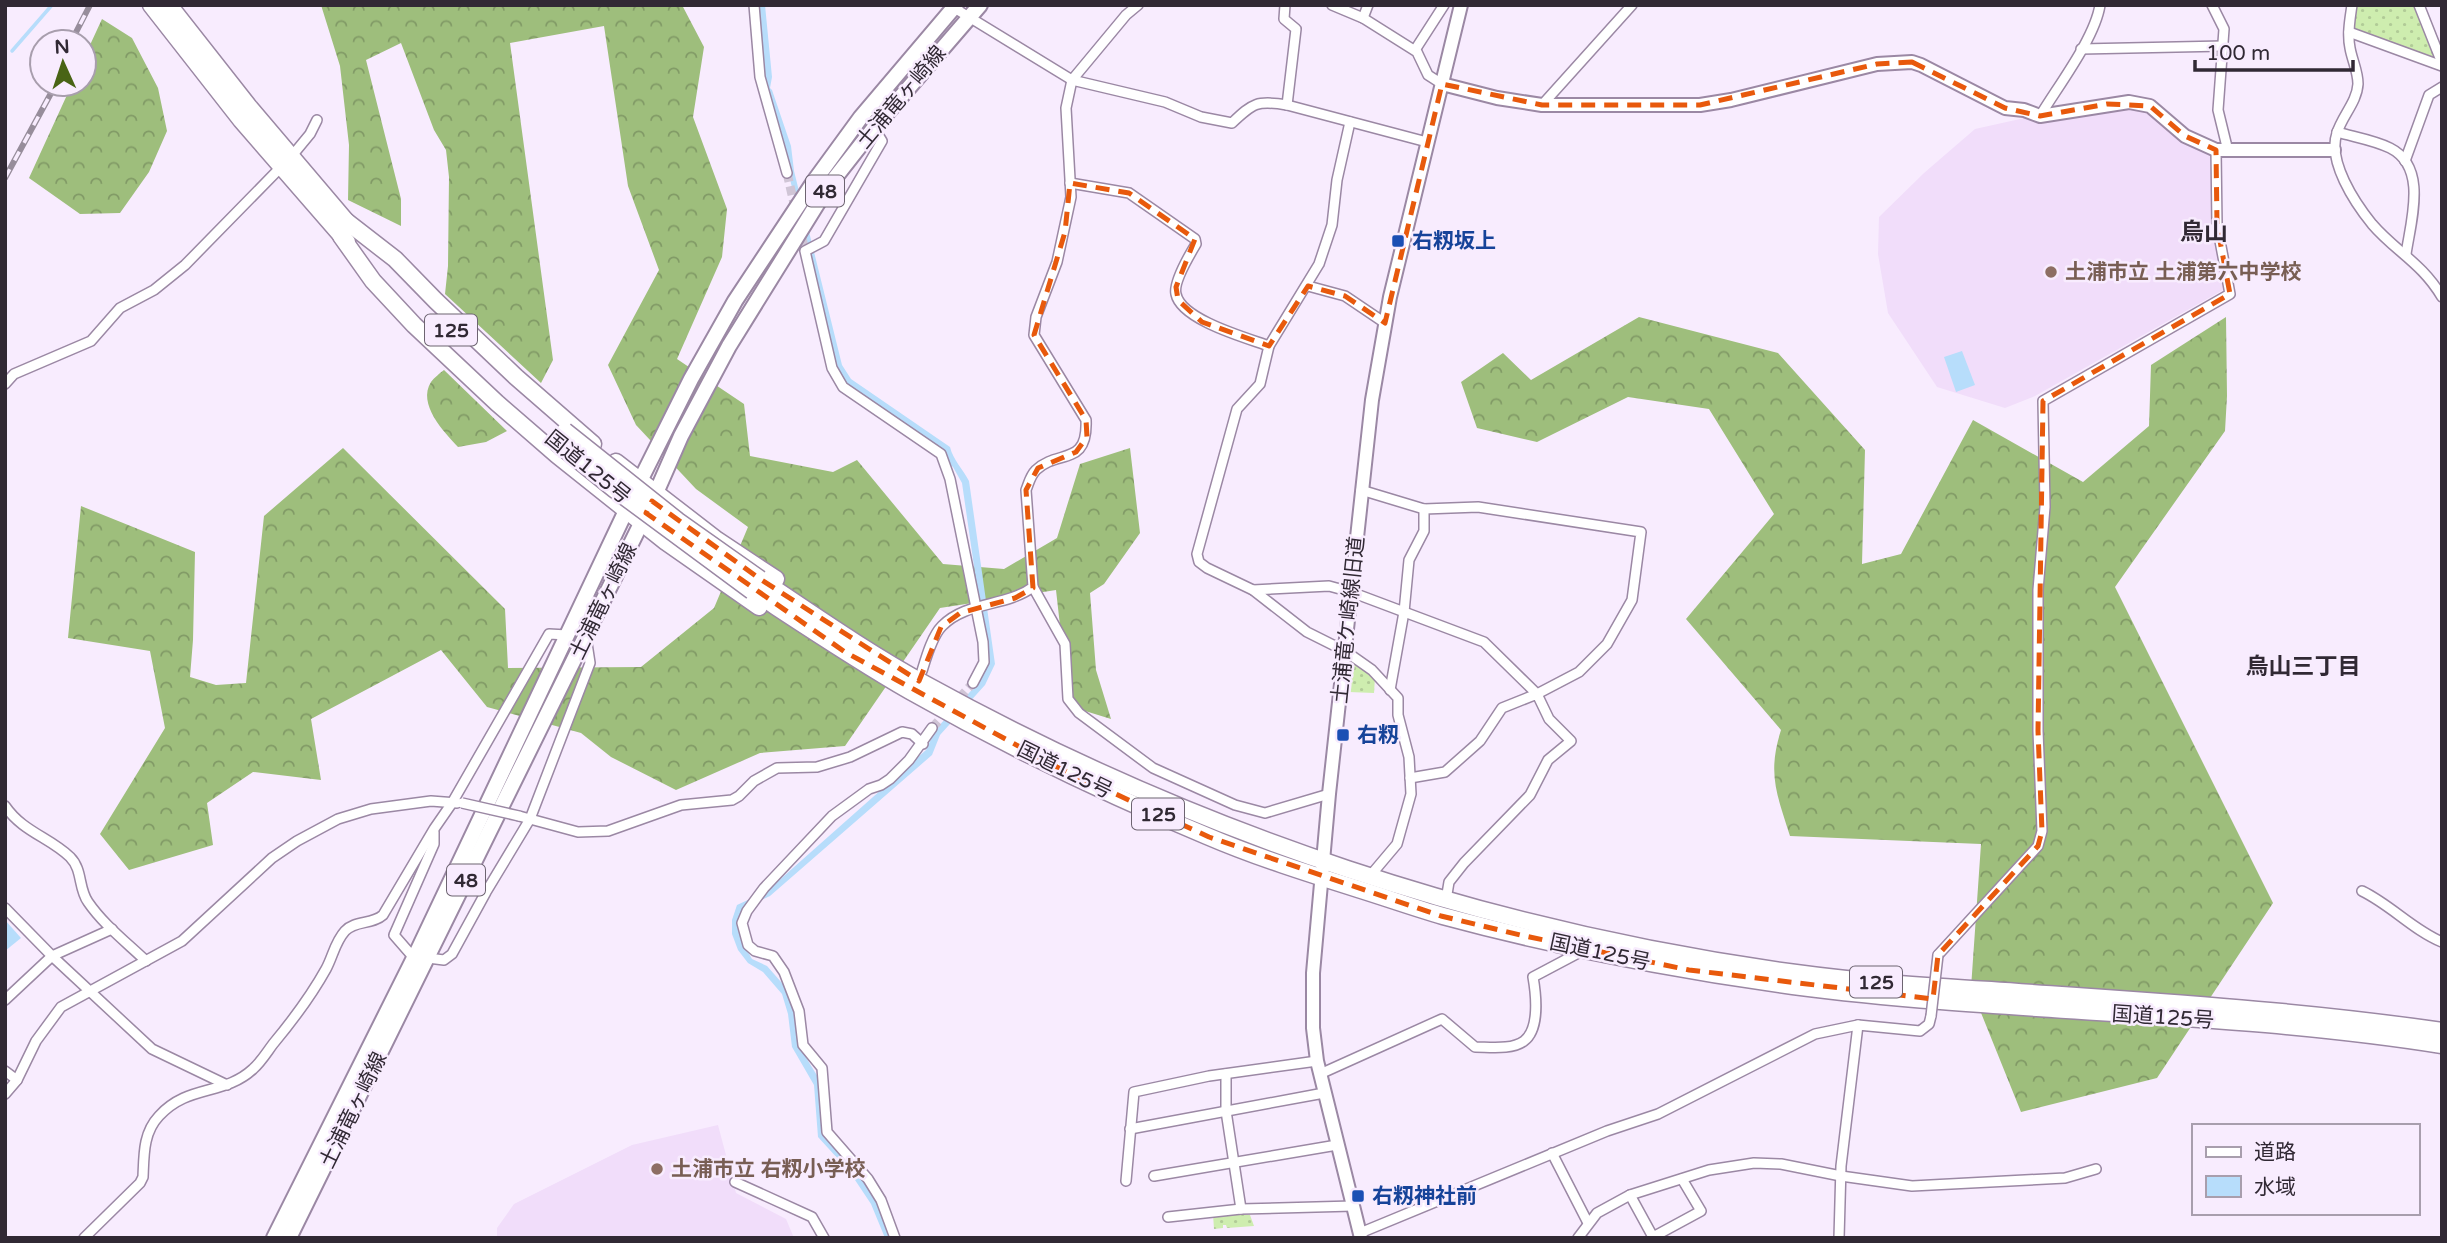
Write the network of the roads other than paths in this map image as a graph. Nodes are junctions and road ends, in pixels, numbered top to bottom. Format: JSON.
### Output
{"nodes":[{"id":1,"x":754,"y":5,"type":"edge"},
{"id":2,"x":980,"y":5,"type":"edge"},
{"id":3,"x":1138,"y":5,"type":"edge"},
{"id":4,"x":1285,"y":5,"type":"edge"},
{"id":5,"x":1332,"y":5,"type":"edge"},
{"id":6,"x":1368,"y":5,"type":"edge"},
{"id":7,"x":1444,"y":5,"type":"edge"},
{"id":8,"x":1461,"y":5,"type":"edge"},
{"id":9,"x":1632,"y":5,"type":"edge"},
{"id":10,"x":2100,"y":5,"type":"edge"},
{"id":11,"x":2211,"y":5,"type":"edge"},
{"id":12,"x":2352,"y":5,"type":"edge"},
{"id":13,"x":2419,"y":5,"type":"edge"},
{"id":14,"x":157,"y":6,"type":"edge"},
{"id":15,"x":953,"y":6,"type":"edge"},
{"id":16,"x":969,"y":17,"type":"junction"},
{"id":17,"x":1363,"y":18,"type":"junction"},
{"id":18,"x":2349,"y":32,"type":"junction"},
{"id":19,"x":2224,"y":46,"type":"junction"},
{"id":20,"x":2081,"y":49,"type":"junction"},
{"id":21,"x":1415,"y":50,"type":"junction"},
{"id":22,"x":2442,"y":64,"type":"edge"},
{"id":23,"x":1072,"y":80,"type":"junction"},
{"id":24,"x":1442,"y":84,"type":"junction"},
{"id":25,"x":2442,"y":87,"type":"edge"},
{"id":26,"x":1287,"y":105,"type":"junction"},
{"id":27,"x":1542,"y":105,"type":"junction"},
{"id":28,"x":2040,"y":116,"type":"junction"},
{"id":29,"x":317,"y":120,"type":"dead end"},
{"id":30,"x":1350,"y":122,"type":"junction"},
{"id":31,"x":874,"y":128,"type":"junction"},
{"id":32,"x":2337,"y":132,"type":"junction"},
{"id":33,"x":1427,"y":142,"type":"junction"},
{"id":34,"x":2334,"y":150,"type":"junction"},
{"id":35,"x":2222,"y":151,"type":"junction"},
{"id":36,"x":2405,"y":161,"type":"junction"},
{"id":37,"x":286,"y":162,"type":"junction"},
{"id":38,"x":787,"y":173,"type":"tunnel mouth"},
{"id":39,"x":1070,"y":183,"type":"junction"},
{"id":40,"x":343,"y":229,"type":"junction"},
{"id":41,"x":2406,"y":254,"type":"junction"},
{"id":42,"x":1308,"y":286,"type":"junction"},
{"id":43,"x":2442,"y":297,"type":"edge"},
{"id":44,"x":1385,"y":323,"type":"junction"},
{"id":45,"x":1269,"y":346,"type":"junction"},
{"id":46,"x":5,"y":384,"type":"edge"},
{"id":47,"x":640,"y":481,"type":"junction"},
{"id":48,"x":1361,"y":490,"type":"junction"},
{"id":49,"x":656,"y":493,"type":"junction"},
{"id":50,"x":1424,"y":509,"type":"junction"},
{"id":51,"x":627,"y":511,"type":"junction"},
{"id":52,"x":642,"y":522,"type":"junction"},
{"id":53,"x":1033,"y":587,"type":"junction"},
{"id":54,"x":1253,"y":590,"type":"junction"},
{"id":55,"x":1351,"y":592,"type":"junction"},
{"id":56,"x":976,"y":608,"type":"junction"},
{"id":57,"x":1404,"y":612,"type":"junction"},
{"id":58,"x":567,"y":635,"type":"junction"},
{"id":59,"x":586,"y":637,"type":"junction"},
{"id":60,"x":1345,"y":650,"type":"junction"},
{"id":61,"x":922,"y":671,"type":"junction"},
{"id":62,"x":973,"y":683,"type":"tunnel mouth"},
{"id":63,"x":1390,"y":690,"type":"junction"},
{"id":64,"x":1537,"y":694,"type":"junction"},
{"id":65,"x":932,"y":728,"type":"tunnel mouth"},
{"id":66,"x":1002,"y":732,"type":"junction"},
{"id":67,"x":923,"y":744,"type":"junction"},
{"id":68,"x":1410,"y":778,"type":"junction"},
{"id":69,"x":1329,"y":794,"type":"junction"},
{"id":70,"x":457,"y":803,"type":"junction"},
{"id":71,"x":5,"y":806,"type":"edge"},
{"id":72,"x":530,"y":819,"type":"junction"},
{"id":73,"x":434,"y":829,"type":"junction"},
{"id":74,"x":1323,"y":861,"type":"junction"},
{"id":75,"x":1370,"y":876,"type":"junction"},
{"id":76,"x":1322,"y":877,"type":"junction"},
{"id":77,"x":2362,"y":891,"type":"dead end"},
{"id":78,"x":1446,"y":900,"type":"junction"},
{"id":79,"x":5,"y":908,"type":"edge"},
{"id":80,"x":113,"y":929,"type":"junction"},
{"id":81,"x":2442,"y":942,"type":"edge"},
{"id":82,"x":1586,"y":949,"type":"junction"},
{"id":83,"x":52,"y":956,"type":"junction"},
{"id":84,"x":421,"y":958,"type":"junction"},
{"id":85,"x":146,"y":961,"type":"junction"},
{"id":86,"x":91,"y":990,"type":"junction"},
{"id":87,"x":5,"y":1000,"type":"edge"},
{"id":88,"x":1858,"y":1025,"type":"junction"},
{"id":89,"x":2442,"y":1031,"type":"edge"},
{"id":90,"x":2442,"y":1045,"type":"edge"},
{"id":91,"x":1318,"y":1068,"type":"junction"},
{"id":92,"x":5,"y":1071,"type":"edge"},
{"id":93,"x":1226,"y":1074,"type":"junction"},
{"id":94,"x":17,"y":1080,"type":"junction"},
{"id":95,"x":229,"y":1086,"type":"junction"},
{"id":96,"x":1324,"y":1093,"type":"junction"},
{"id":97,"x":5,"y":1094,"type":"edge"},
{"id":98,"x":1226,"y":1111,"type":"junction"},
{"id":99,"x":1129,"y":1129,"type":"junction"},
{"id":100,"x":1337,"y":1145,"type":"junction"},
{"id":101,"x":1552,"y":1153,"type":"junction"},
{"id":102,"x":1234,"y":1163,"type":"junction"},
{"id":103,"x":2096,"y":1169,"type":"dead end"},
{"id":104,"x":1154,"y":1176,"type":"dead end"},
{"id":105,"x":1841,"y":1176,"type":"junction"},
{"id":106,"x":1682,"y":1180,"type":"junction"},
{"id":107,"x":1126,"y":1181,"type":"dead end"},
{"id":108,"x":735,"y":1182,"type":"dead end"},
{"id":109,"x":1630,"y":1195,"type":"junction"},
{"id":110,"x":1353,"y":1206,"type":"junction"},
{"id":111,"x":1241,"y":1209,"type":"junction"},
{"id":112,"x":1168,"y":1216,"type":"dead end"},
{"id":113,"x":1588,"y":1223,"type":"junction"},
{"id":114,"x":1361,"y":1235,"type":"edge"},
{"id":115,"x":84,"y":1238,"type":"edge"},
{"id":116,"x":274,"y":1238,"type":"edge"},
{"id":117,"x":289,"y":1238,"type":"edge"},
{"id":118,"x":824,"y":1238,"type":"edge"},
{"id":119,"x":895,"y":1238,"type":"edge"},
{"id":120,"x":1578,"y":1238,"type":"edge"},
{"id":121,"x":1839,"y":1238,"type":"edge"}],
"edges":[{"from":1,"to":38,"type":"street"},
{"from":2,"to":16,"type":"main road","name":"土浦竜ヶ崎線","number":"48"},
{"from":3,"to":23,"type":"street"},
{"from":4,"to":26,"type":"street"},
{"from":5,"to":17,"type":"street"},
{"from":6,"to":17,"type":"street"},
{"from":7,"to":21,"type":"street"},
{"from":8,"to":24,"type":"street","name":"土浦竜ケ崎線旧道"},
{"from":9,"to":27,"type":"street"},
{"from":10,"to":20,"type":"street"},
{"from":11,"to":19,"type":"street"},
{"from":12,"to":18,"type":"street"},
{"from":13,"to":22,"type":"street"},
{"from":14,"to":37,"type":"highway","name":"国道125号","number":"125"},
{"from":15,"to":16,"type":"street"},
{"from":15,"to":47,"type":"main road","name":"土浦竜ヶ崎線","number":"48"},
{"from":16,"to":23,"type":"street"},
{"from":16,"to":31,"type":"main road","name":"土浦竜ヶ崎線","number":"48"},
{"from":17,"to":21,"type":"street"},
{"from":18,"to":22,"type":"street"},
{"from":18,"to":32,"type":"street"},
{"from":19,"to":20,"type":"street"},
{"from":19,"to":35,"type":"street"},
{"from":20,"to":28,"type":"street"},
{"from":21,"to":24,"type":"street"},
{"from":23,"to":26,"type":"street"},
{"from":23,"to":39,"type":"street"},
{"from":24,"to":27,"type":"street"},
{"from":24,"to":33,"type":"street","name":"土浦竜ケ崎線旧道"},
{"from":25,"to":36,"type":"street"},
{"from":26,"to":30,"type":"street"},
{"from":27,"to":28,"type":"street"},
{"from":28,"to":35,"type":"street"},
{"from":29,"to":37,"type":"street"},
{"from":30,"to":33,"type":"street"},
{"from":30,"to":42,"type":"street"},
{"from":31,"to":49,"type":"main road","name":"土浦竜ヶ崎線","number":"48"},
{"from":31,"to":56,"type":"street"},
{"from":32,"to":34,"type":"street"},
{"from":32,"to":36,"type":"street"},
{"from":33,"to":44,"type":"street","name":"土浦竜ケ崎線旧道"},
{"from":34,"to":35,"type":"street"},
{"from":34,"to":41,"type":"street"},
{"from":35,"to":88,"type":"street","bridge":true},
{"from":36,"to":41,"type":"street"},
{"from":37,"to":40,"type":"highway","name":"国道125号","number":"125"},
{"from":37,"to":46,"type":"street"},
{"from":39,"to":45,"type":"street"},
{"from":39,"to":53,"type":"street"},
{"from":40,"to":47,"type":"highway"},
{"from":40,"to":51,"type":"highway"},
{"from":40,"to":66,"type":"highway","name":"国道125号","number":"125","bridge":true},
{"from":41,"to":43,"type":"street"},
{"from":42,"to":44,"type":"street"},
{"from":42,"to":45,"type":"street"},
{"from":44,"to":48,"type":"street","name":"土浦竜ケ崎線旧道"},
{"from":45,"to":54,"type":"street"},
{"from":47,"to":49,"type":"highway"},
{"from":47,"to":51,"type":"main road","name":"土浦竜ヶ崎線","number":"48"},
{"from":48,"to":50,"type":"street"},
{"from":48,"to":55,"type":"street","name":"土浦竜ケ崎線旧道"},
{"from":49,"to":52,"type":"main road","name":"土浦竜ヶ崎線","number":"48"},
{"from":49,"to":61,"type":"highway"},
{"from":50,"to":57,"type":"street"},
{"from":50,"to":64,"type":"street"},
{"from":51,"to":52,"type":"highway"},
{"from":51,"to":58,"type":"main road","name":"土浦竜ヶ崎線","number":"48"},
{"from":52,"to":59,"type":"main road","name":"土浦竜ヶ崎線","number":"48"},
{"from":52,"to":66,"type":"highway"},
{"from":53,"to":56,"type":"street"},
{"from":53,"to":69,"type":"street"},
{"from":54,"to":55,"type":"street"},
{"from":54,"to":60,"type":"street"},
{"from":55,"to":57,"type":"street"},
{"from":55,"to":60,"type":"street","name":"土浦竜ケ崎線旧道"},
{"from":56,"to":61,"type":"street"},
{"from":56,"to":62,"type":"street"},
{"from":57,"to":63,"type":"street"},
{"from":57,"to":64,"type":"street"},
{"from":58,"to":70,"type":"street"},
{"from":58,"to":84,"type":"main road","name":"土浦竜ヶ崎線","number":"48"},
{"from":59,"to":72,"type":"street"},
{"from":59,"to":84,"type":"main road","name":"土浦竜ヶ崎線","number":"48"},
{"from":60,"to":63,"type":"street"},
{"from":60,"to":69,"type":"street","name":"土浦竜ケ崎線旧道"},
{"from":61,"to":66,"type":"highway"},
{"from":63,"to":68,"type":"street"},
{"from":64,"to":68,"type":"street"},
{"from":64,"to":78,"type":"street"},
{"from":65,"to":67,"type":"street"},
{"from":66,"to":74,"type":"highway","name":"国道125号","number":"125"},
{"from":66,"to":76,"type":"highway","name":"国道125号","number":"125"},
{"from":67,"to":72,"type":"street"},
{"from":67,"to":119,"type":"street"},
{"from":68,"to":75,"type":"street"},
{"from":69,"to":74,"type":"street","name":"土浦竜ケ崎線旧道"},
{"from":70,"to":72,"type":"street","bridge":true},
{"from":70,"to":73,"type":"street"},
{"from":70,"to":85,"type":"street"},
{"from":71,"to":80,"type":"street"},
{"from":72,"to":84,"type":"street"},
{"from":73,"to":84,"type":"street"},
{"from":73,"to":95,"type":"street"},
{"from":74,"to":75,"type":"highway","name":"国道125号","number":"125"},
{"from":74,"to":76,"type":"street","name":"土浦竜ケ崎線旧道"},
{"from":75,"to":78,"type":"highway","name":"国道125号","number":"125"},
{"from":76,"to":82,"type":"highway","name":"国道125号","number":"125"},
{"from":76,"to":91,"type":"street","name":"土浦竜ケ崎線旧道"},
{"from":77,"to":81,"type":"street"},
{"from":78,"to":89,"type":"highway","name":"国道125号","number":"125"},
{"from":79,"to":83,"type":"street"},
{"from":80,"to":83,"type":"street"},
{"from":80,"to":85,"type":"street"},
{"from":82,"to":90,"type":"highway","name":"国道125号","number":"125"},
{"from":82,"to":91,"type":"street"},
{"from":83,"to":86,"type":"street"},
{"from":83,"to":87,"type":"street"},
{"from":84,"to":116,"type":"main road","name":"土浦竜ヶ崎線","number":"48"},
{"from":84,"to":117,"type":"main road","name":"土浦竜ヶ崎線","number":"48"},
{"from":85,"to":86,"type":"street"},
{"from":86,"to":94,"type":"street"},
{"from":86,"to":95,"type":"street"},
{"from":88,"to":101,"type":"street"},
{"from":88,"to":105,"type":"street"},
{"from":91,"to":93,"type":"street"},
{"from":91,"to":96,"type":"street","name":"土浦竜ケ崎線旧道"},
{"from":92,"to":94,"type":"street"},
{"from":93,"to":98,"type":"street"},
{"from":93,"to":99,"type":"street"},
{"from":94,"to":97,"type":"street"},
{"from":95,"to":115,"type":"street"},
{"from":96,"to":98,"type":"street"},
{"from":96,"to":100,"type":"street","name":"土浦竜ケ崎線旧道"},
{"from":98,"to":99,"type":"street"},
{"from":98,"to":102,"type":"street"},
{"from":99,"to":107,"type":"street"},
{"from":100,"to":102,"type":"street"},
{"from":100,"to":110,"type":"street","name":"土浦竜ケ崎線旧道"},
{"from":101,"to":113,"type":"street"},
{"from":101,"to":114,"type":"street"},
{"from":102,"to":104,"type":"street"},
{"from":102,"to":111,"type":"street"},
{"from":103,"to":105,"type":"street"},
{"from":105,"to":106,"type":"street"},
{"from":105,"to":121,"type":"street"},
{"from":106,"to":109,"type":"street"},
{"from":106,"to":109,"type":"street"},
{"from":108,"to":118,"type":"street"},
{"from":109,"to":113,"type":"street"},
{"from":110,"to":111,"type":"street"},
{"from":110,"to":114,"type":"street","name":"土浦竜ケ崎線旧道"},
{"from":111,"to":112,"type":"street"},
{"from":113,"to":120,"type":"street"}]}
